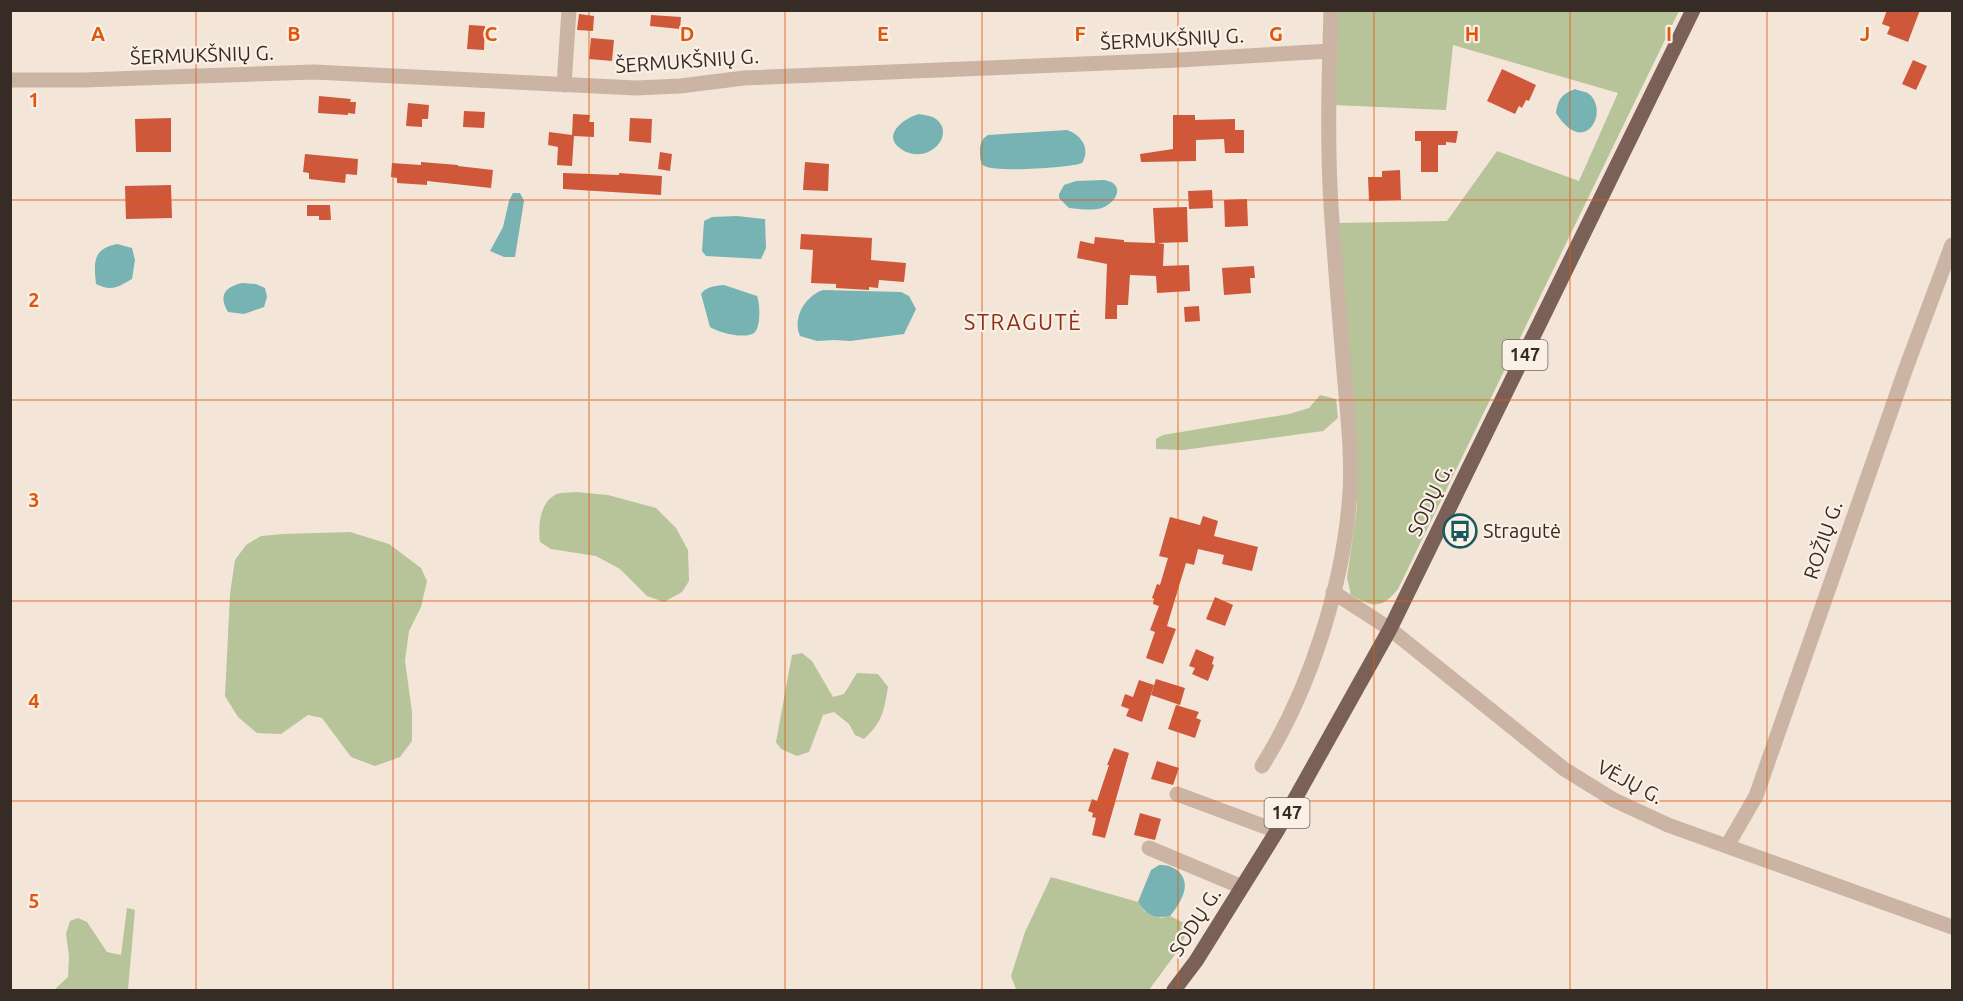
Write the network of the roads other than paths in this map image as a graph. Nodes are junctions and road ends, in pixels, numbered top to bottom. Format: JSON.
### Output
{"nodes":[{"id":1,"x":568,"y":10,"type":"edge"},
{"id":2,"x":1331,"y":10,"type":"edge"},
{"id":3,"x":1693,"y":10,"type":"edge"},
{"id":4,"x":1330,"y":51,"type":"junction"},
{"id":5,"x":10,"y":80,"type":"edge"},
{"id":6,"x":564,"y":85,"type":"junction"},
{"id":7,"x":1953,"y":245,"type":"edge"},
{"id":8,"x":1333,"y":592,"type":"junction"},
{"id":9,"x":1390,"y":629,"type":"junction"},
{"id":10,"x":1262,"y":766,"type":"dead end"},
{"id":11,"x":1177,"y":794,"type":"dead end"},
{"id":12,"x":1277,"y":831,"type":"junction"},
{"id":13,"x":1727,"y":846,"type":"junction"},
{"id":14,"x":1149,"y":848,"type":"dead end"},
{"id":15,"x":1242,"y":887,"type":"junction"},
{"id":16,"x":1953,"y":927,"type":"edge"},
{"id":17,"x":1174,"y":990,"type":"edge"}],
"edges":[{"from":1,"to":6,"type":"street"},
{"from":2,"to":4,"type":"street"},
{"from":3,"to":9,"type":"main road","name":"SODŲ G.","number":"147"},
{"from":4,"to":6,"type":"street","name":"ŠERMUKŠNIŲ G."},
{"from":4,"to":8,"type":"street"},
{"from":5,"to":6,"type":"street","name":"ŠERMUKŠNIŲ G."},
{"from":7,"to":13,"type":"street","name":"ROŽIŲ G."},
{"from":8,"to":9,"type":"street","name":"VĖJŲ G."},
{"from":8,"to":10,"type":"street"},
{"from":9,"to":12,"type":"main road","name":"SODŲ G.","number":"147"},
{"from":9,"to":13,"type":"street","name":"VĖJŲ G."},
{"from":11,"to":12,"type":"street"},
{"from":12,"to":15,"type":"main road","name":"SODŲ G.","number":"147"},
{"from":13,"to":16,"type":"street","name":"VĖJŲ G."},
{"from":14,"to":15,"type":"street"},
{"from":15,"to":17,"type":"main road","name":"SODŲ G.","number":"147"}]}
